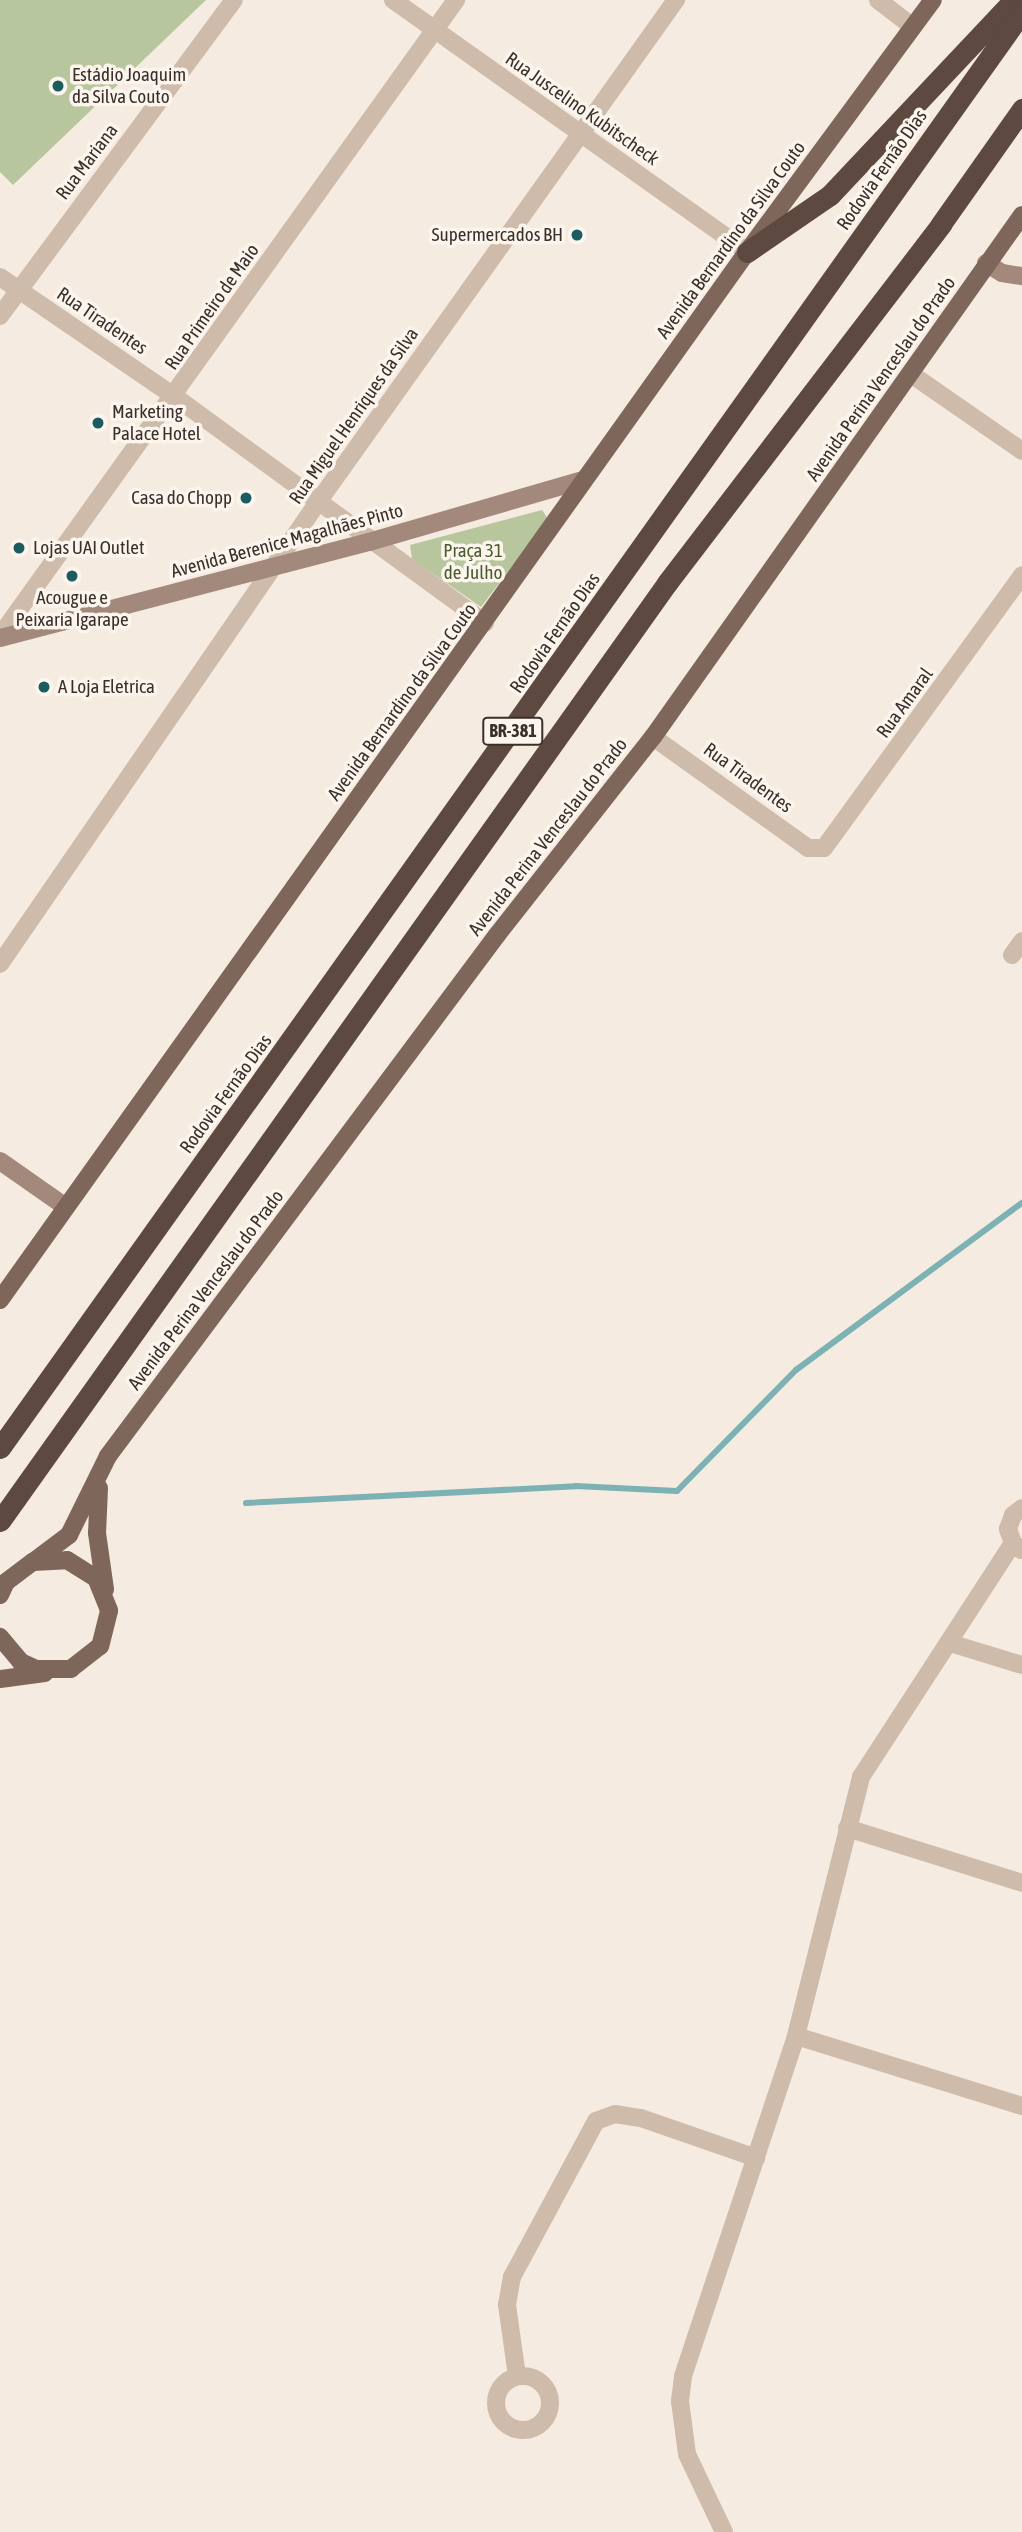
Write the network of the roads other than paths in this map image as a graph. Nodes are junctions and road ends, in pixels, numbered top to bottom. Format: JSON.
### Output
{"nodes":[{"id":1,"x":234,"y":0,"type":"edge"},
{"id":2,"x":393,"y":0,"type":"edge"},
{"id":3,"x":456,"y":0,"type":"edge"},
{"id":4,"x":676,"y":0,"type":"edge"},
{"id":5,"x":878,"y":0,"type":"edge"},
{"id":6,"x":933,"y":0,"type":"edge"},
{"id":7,"x":1014,"y":0,"type":"edge"},
{"id":8,"x":1022,"y":12,"type":"edge"},
{"id":9,"x":914,"y":27,"type":"junction"},
{"id":10,"x":435,"y":30,"type":"junction"},
{"id":11,"x":1022,"y":109,"type":"edge"},
{"id":12,"x":1022,"y":120,"type":"edge"},
{"id":13,"x":580,"y":132,"type":"junction"},
{"id":14,"x":1022,"y":215,"type":"edge"},
{"id":15,"x":941,"y":224,"type":"junction"},
{"id":16,"x":747,"y":252,"type":"junction"},
{"id":17,"x":986,"y":263,"type":"junction"},
{"id":18,"x":1022,"y":276,"type":"edge"},
{"id":19,"x":0,"y":277,"type":"edge"},
{"id":20,"x":18,"y":289,"type":"junction"},
{"id":21,"x":0,"y":316,"type":"edge"},
{"id":22,"x":911,"y":374,"type":"junction"},
{"id":23,"x":174,"y":396,"type":"junction"},
{"id":24,"x":1022,"y":450,"type":"edge"},
{"id":25,"x":583,"y":480,"type":"junction"},
{"id":26,"x":318,"y":502,"type":"junction"},
{"id":27,"x":369,"y":542,"type":"junction"},
{"id":28,"x":276,"y":565,"type":"junction"},
{"id":29,"x":1022,"y":575,"type":"edge"},
{"id":30,"x":485,"y":623,"type":"junction"},
{"id":31,"x":0,"y":637,"type":"edge"},
{"id":32,"x":653,"y":737,"type":"junction"},
{"id":33,"x":819,"y":850,"type":"joint"},
{"id":34,"x":0,"y":964,"type":"edge"},
{"id":35,"x":0,"y":1161,"type":"edge"},
{"id":36,"x":66,"y":1207,"type":"junction"},
{"id":37,"x":0,"y":1300,"type":"edge"},
{"id":38,"x":0,"y":1448,"type":"edge"},
{"id":39,"x":99,"y":1478,"type":"junction"},
{"id":40,"x":1022,"y":1508,"type":"edge"},
{"id":41,"x":0,"y":1521,"type":"edge"},
{"id":42,"x":1017,"y":1547,"type":"edge"},
{"id":43,"x":33,"y":1562,"type":"junction"},
{"id":44,"x":2,"y":1585,"type":"edge"},
{"id":45,"x":105,"y":1593,"type":"junction"},
{"id":46,"x":0,"y":1637,"type":"edge"},
{"id":47,"x":950,"y":1643,"type":"junction"},
{"id":48,"x":1022,"y":1665,"type":"edge"},
{"id":49,"x":53,"y":1672,"type":"junction"},
{"id":50,"x":0,"y":1679,"type":"edge"},
{"id":51,"x":847,"y":1828,"type":"junction"},
{"id":52,"x":1022,"y":1884,"type":"edge"},
{"id":53,"x":796,"y":2036,"type":"junction"},
{"id":54,"x":1022,"y":2106,"type":"edge"},
{"id":55,"x":756,"y":2158,"type":"junction"},
{"id":56,"x":517,"y":2376,"type":"dead end"},
{"id":57,"x":724,"y":2532,"type":"edge"}],
"edges":[{"from":1,"to":20,"type":"street","name":"Rua Mariana"},
{"from":2,"to":10,"type":"street","name":"Rua Juscelino Kubitscheck"},
{"from":3,"to":10,"type":"street","name":"Rua Primeiro de Maio"},
{"from":4,"to":13,"type":"street","name":"Rua Miguel Henriques da Silva"},
{"from":5,"to":9,"type":"street"},
{"from":6,"to":9,"type":"main road","name":"Avenida Bernardino da Silva Couto"},
{"from":7,"to":16,"type":"highway"},
{"from":8,"to":38,"type":"highway","name":"Rodovia Fernão Dias","number":"BR-381"},
{"from":9,"to":16,"type":"main road","name":"Avenida Bernardino da Silva Couto"},
{"from":10,"to":13,"type":"street","name":"Rua Juscelino Kubitscheck"},
{"from":10,"to":23,"type":"street","name":"Rua Primeiro de Maio"},
{"from":11,"to":15,"type":"highway","number":"BR-381"},
{"from":12,"to":15,"type":"highway"},
{"from":13,"to":16,"type":"street","name":"Rua Juscelino Kubitscheck"},
{"from":13,"to":26,"type":"street","name":"Rua Miguel Henriques da Silva"},
{"from":14,"to":17,"type":"main road","name":"Avenida Perina Venceslau do Prado"},
{"from":15,"to":41,"type":"highway","number":"BR-381"},
{"from":16,"to":25,"type":"main road","name":"Avenida Bernardino da Silva Couto"},
{"from":17,"to":18,"type":"main road"},
{"from":17,"to":22,"type":"main road","name":"Avenida Perina Venceslau do Prado"},
{"from":19,"to":20,"type":"street","name":"Rua Tiradentes"},
{"from":20,"to":21,"type":"street","name":"Rua Mariana"},
{"from":20,"to":23,"type":"street","name":"Rua Tiradentes"},
{"from":22,"to":24,"type":"street"},
{"from":22,"to":32,"type":"main road","name":"Avenida Perina Venceslau do Prado"},
{"from":23,"to":26,"type":"street","name":"Rua Tiradentes"},
{"from":23,"to":31,"type":"street","name":"Rua Primeiro de Maio"},
{"from":25,"to":27,"type":"main road","name":"Avenida Berenice Magalhães Pinto"},
{"from":25,"to":30,"type":"main road","name":"Avenida Bernardino da Silva Couto"},
{"from":26,"to":27,"type":"street","name":"Rua Tiradentes"},
{"from":26,"to":28,"type":"street","name":"Rua Miguel Henriques da Silva"},
{"from":27,"to":28,"type":"main road","name":"Avenida Berenice Magalhães Pinto"},
{"from":27,"to":30,"type":"street","name":"Rua Tiradentes"},
{"from":28,"to":31,"type":"main road","name":"Avenida Berenice Magalhães Pinto"},
{"from":28,"to":34,"type":"street","name":"Rua Miguel Henriques da Silva"},
{"from":29,"to":33,"type":"street","name":"Rua Amaral"},
{"from":30,"to":36,"type":"main road","name":"Avenida Bernardino da Silva Couto"},
{"from":32,"to":33,"type":"street","name":"Rua Tiradentes"},
{"from":32,"to":39,"type":"main road","name":"Avenida Perina Venceslau do Prado"},
{"from":35,"to":36,"type":"main road"},
{"from":36,"to":37,"type":"main road","name":"Avenida Bernardino da Silva Couto"},
{"from":39,"to":43,"type":"main road","name":"Avenida Perina Venceslau do Prado"},
{"from":39,"to":45,"type":"main road","name":"Avenida Perina Venceslau do Prado"},
{"from":40,"to":42,"type":"street"},
{"from":42,"to":47,"type":"street"},
{"from":43,"to":44,"type":"main road","name":"Avenida Perina Venceslau do Prado"},
{"from":43,"to":45,"type":"main road"},
{"from":45,"to":49,"type":"main road","name":"Avenida Perina Venceslau do Prado"},
{"from":46,"to":49,"type":"main road"},
{"from":47,"to":48,"type":"street"},
{"from":47,"to":51,"type":"street"},
{"from":49,"to":50,"type":"main road"},
{"from":51,"to":52,"type":"street"},
{"from":51,"to":53,"type":"street"},
{"from":53,"to":54,"type":"street"},
{"from":53,"to":55,"type":"street"},
{"from":55,"to":56,"type":"street"},
{"from":55,"to":57,"type":"street"}]}
